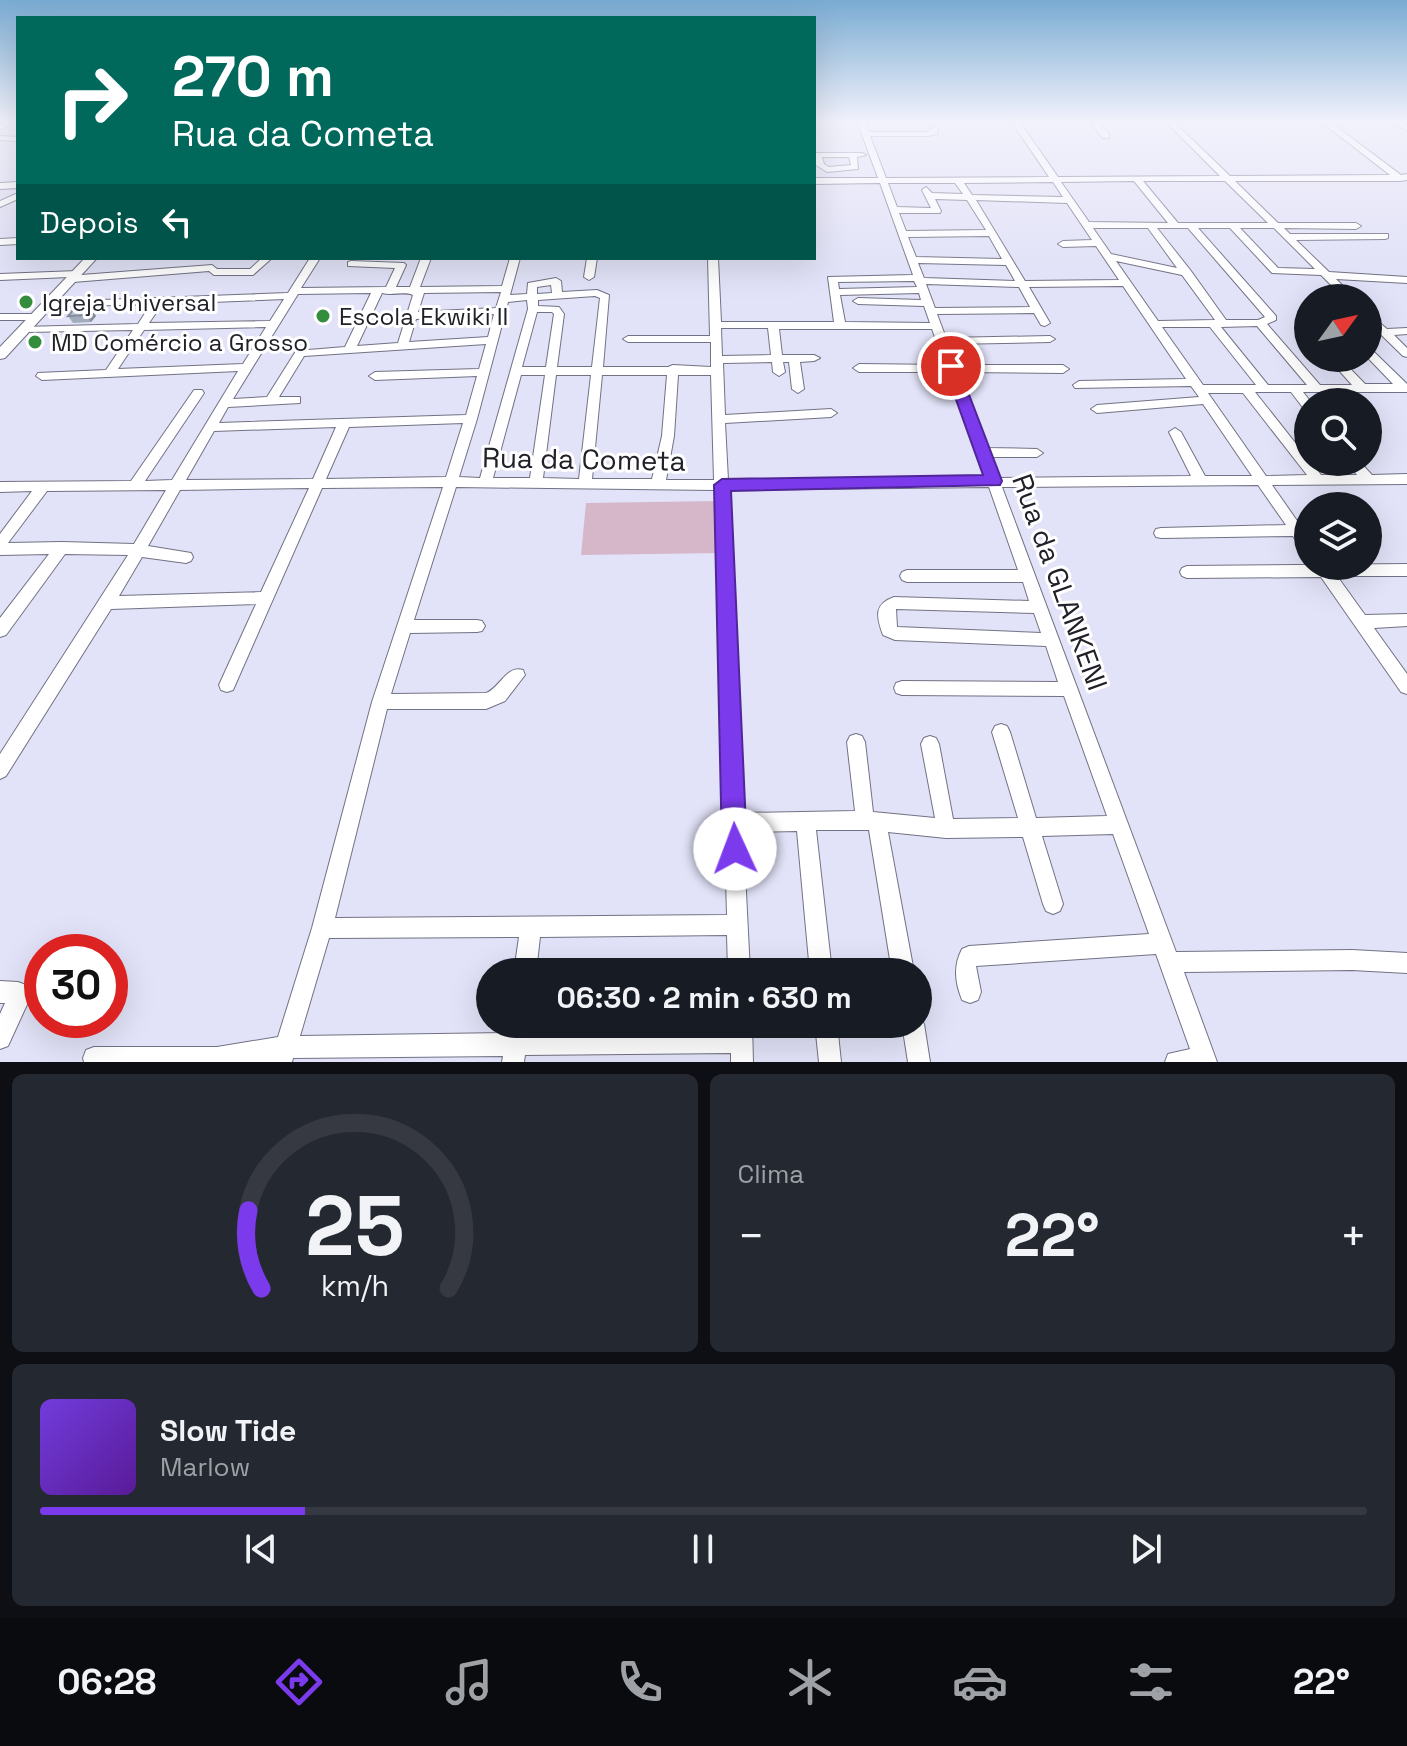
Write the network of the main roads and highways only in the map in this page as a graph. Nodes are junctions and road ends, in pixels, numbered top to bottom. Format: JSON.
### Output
{"nodes":[{"id":1,"x":89,"y":260,"type":"edge"},
{"id":2,"x":2,"y":352,"type":"edge"}],
"edges":[{"from":1,"to":2,"type":"main road"}]}
